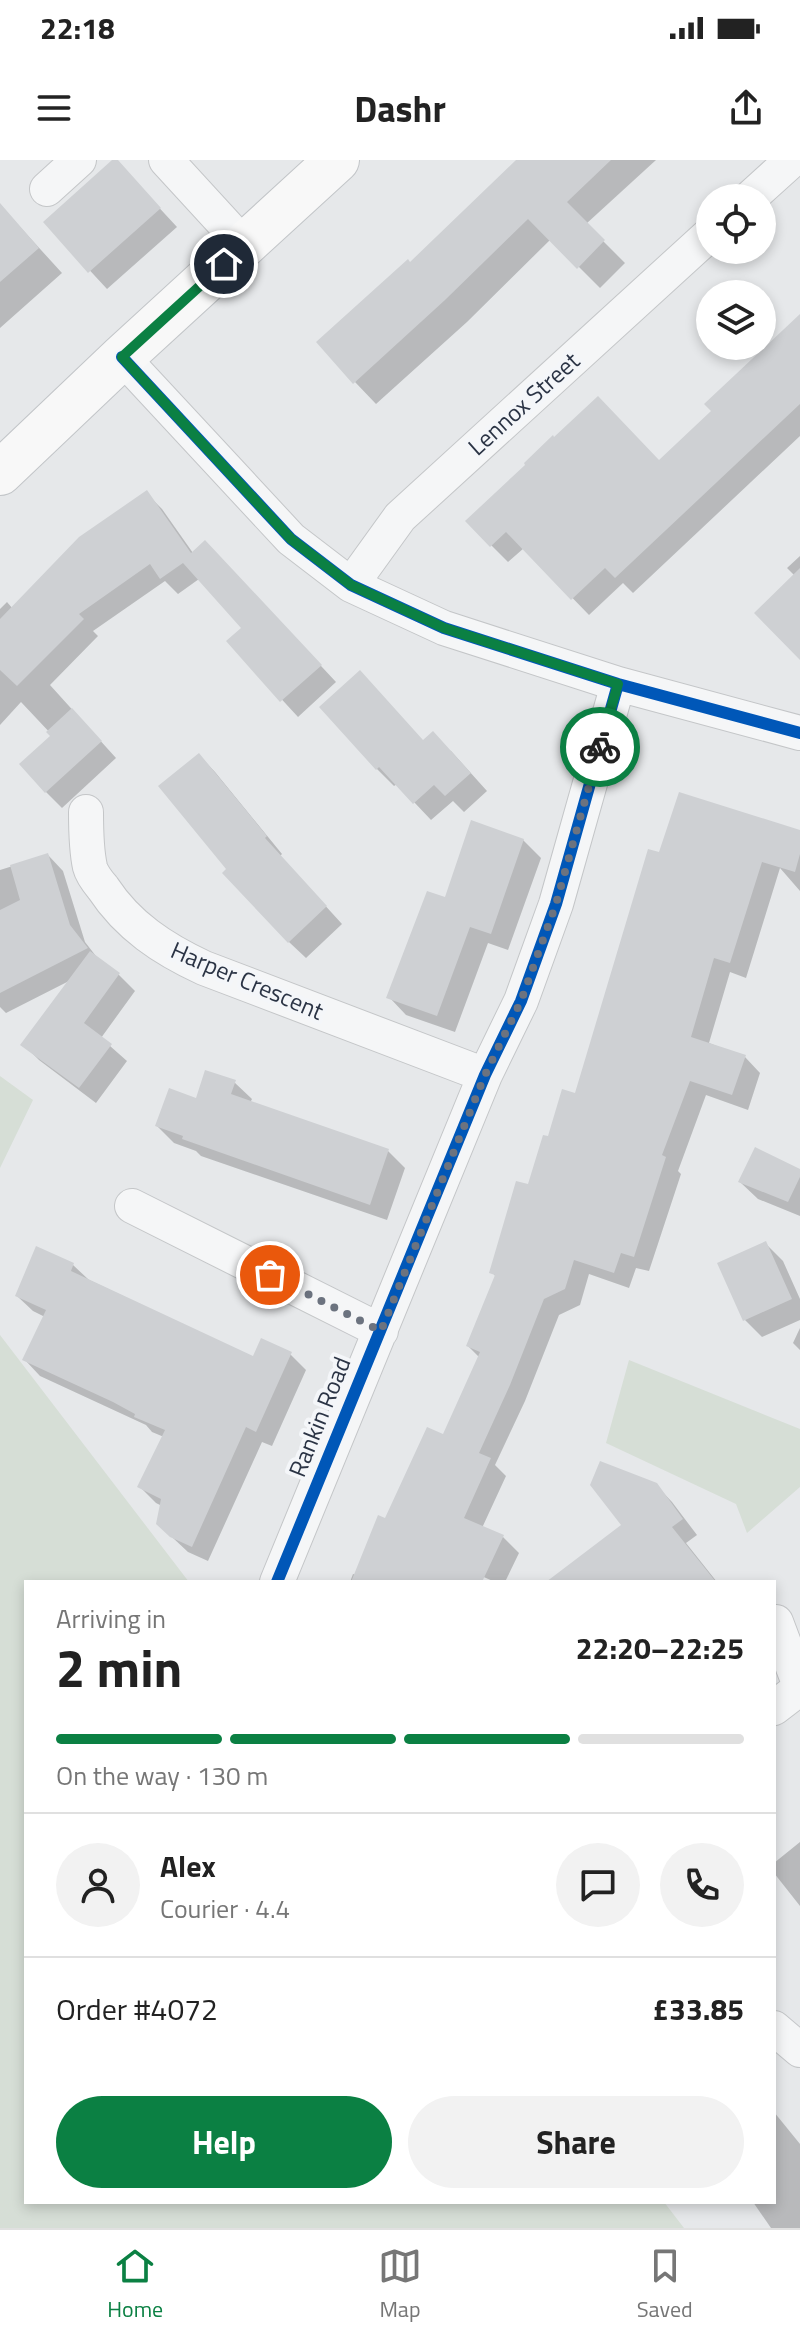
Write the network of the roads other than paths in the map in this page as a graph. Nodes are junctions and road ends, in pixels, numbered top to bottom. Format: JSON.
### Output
{"nodes":[{"id":1,"x":79,"y":160,"type":"edge"},
{"id":2,"x":166,"y":160,"type":"edge"},
{"id":3,"x":337,"y":160,"type":"edge"},
{"id":4,"x":792,"y":160,"type":"edge"},
{"id":5,"x":765,"y":184,"type":"edge"},
{"id":6,"x":47,"y":189,"type":"dead end"},
{"id":7,"x":244,"y":245,"type":"junction"},
{"id":8,"x":696,"y":247,"type":"edge"},
{"id":9,"x":122,"y":357,"type":"junction"},
{"id":10,"x":0,"y":473,"type":"edge"},
{"id":11,"x":351,"y":585,"type":"junction"},
{"id":12,"x":618,"y":684,"type":"junction"},
{"id":13,"x":800,"y":733,"type":"edge"},
{"id":14,"x":86,"y":812,"type":"dead end"},
{"id":15,"x":485,"y":1075,"type":"junction"},
{"id":16,"x":132,"y":1206,"type":"dead end"},
{"id":17,"x":381,"y":1331,"type":"junction"},
{"id":18,"x":278,"y":1580,"type":"edge"},
{"id":19,"x":776,"y":1622,"type":"dead end"},
{"id":20,"x":800,"y":1687,"type":"edge"},
{"id":21,"x":776,"y":1706,"type":"edge"},
{"id":22,"x":776,"y":2030,"type":"edge"},
{"id":23,"x":800,"y":2050,"type":"edge"}],
"edges":[{"from":1,"to":6,"type":"street"},
{"from":2,"to":7,"type":"street"},
{"from":3,"to":7,"type":"main road"},
{"from":4,"to":5,"type":"street"},
{"from":7,"to":9,"type":"main road"},
{"from":8,"to":11,"type":"street","name":"Lennox Street"},
{"from":9,"to":10,"type":"main road"},
{"from":9,"to":11,"type":"street"},
{"from":11,"to":12,"type":"street"},
{"from":12,"to":13,"type":"street"},
{"from":12,"to":15,"type":"street","name":"Rankin Road"},
{"from":14,"to":15,"type":"street","name":"Harper Crescent"},
{"from":15,"to":17,"type":"street","name":"Rankin Road"},
{"from":16,"to":17,"type":"street"},
{"from":17,"to":18,"type":"street","name":"Rankin Road"},
{"from":19,"to":20,"type":"street"},
{"from":20,"to":21,"type":"street"},
{"from":22,"to":23,"type":"street"}]}
